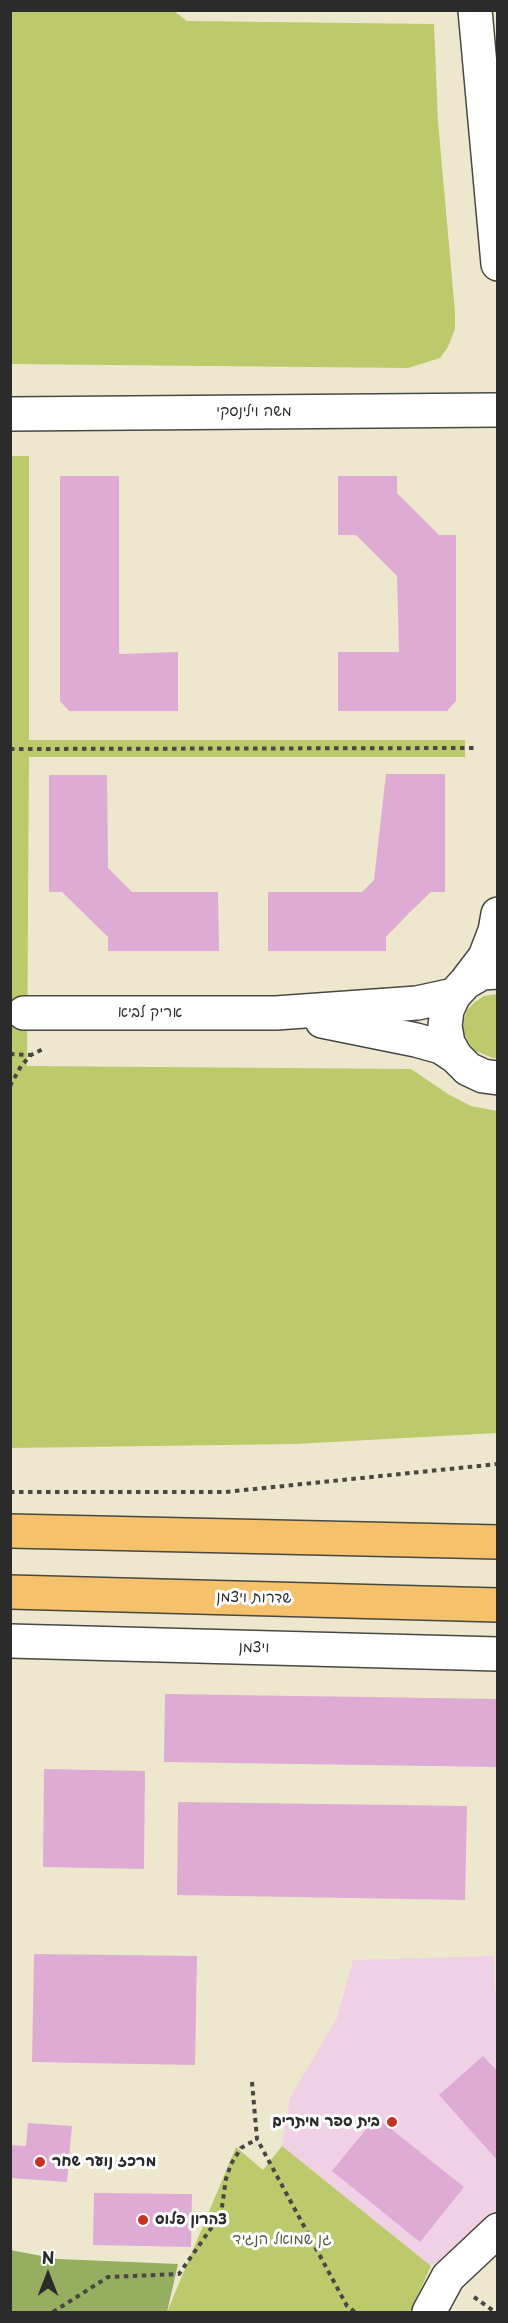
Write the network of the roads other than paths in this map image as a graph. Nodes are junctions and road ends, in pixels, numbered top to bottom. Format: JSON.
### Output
{"nodes":[{"id":1,"x":475,"y":10,"type":"edge"},
{"id":2,"x":498,"y":264,"type":"edge"},
{"id":3,"x":498,"y":410,"type":"edge"},
{"id":4,"x":10,"y":414,"type":"edge"},
{"id":5,"x":498,"y":914,"type":"edge"},
{"id":6,"x":498,"y":972,"type":"edge"},
{"id":7,"x":460,"y":988,"type":"junction"},
{"id":8,"x":24,"y":1013,"type":"dead end"},
{"id":9,"x":276,"y":1013,"type":"junction"},
{"id":10,"x":456,"y":1057,"type":"junction"},
{"id":11,"x":498,"y":1078,"type":"edge"},
{"id":12,"x":10,"y":1531,"type":"edge"},
{"id":13,"x":498,"y":1542,"type":"edge"},
{"id":14,"x":10,"y":1592,"type":"edge"},
{"id":15,"x":498,"y":1605,"type":"edge"},
{"id":16,"x":10,"y":1641,"type":"edge"},
{"id":17,"x":498,"y":1654,"type":"edge"},
{"id":18,"x":498,"y":2230,"type":"edge"},
{"id":19,"x":429,"y":2313,"type":"edge"}],
"edges":[{"from":1,"to":2,"type":"street"},
{"from":3,"to":4,"type":"street","name":"משה וילינסקי"},
{"from":5,"to":7,"type":"street"},
{"from":6,"to":7,"type":"street","name":"אריק לביא"},
{"from":7,"to":9,"type":"street","name":"אריק לביא"},
{"from":7,"to":10,"type":"street"},
{"from":8,"to":9,"type":"street","name":"אריק לביא"},
{"from":9,"to":10,"type":"street","name":"אריק לביא"},
{"from":10,"to":11,"type":"street","name":"אריק לביא"},
{"from":12,"to":13,"type":"main road"},
{"from":14,"to":15,"type":"main road","name":"שדרות ויצמן"},
{"from":16,"to":17,"type":"street","name":"ויצמן"},
{"from":18,"to":19,"type":"street"}]}
